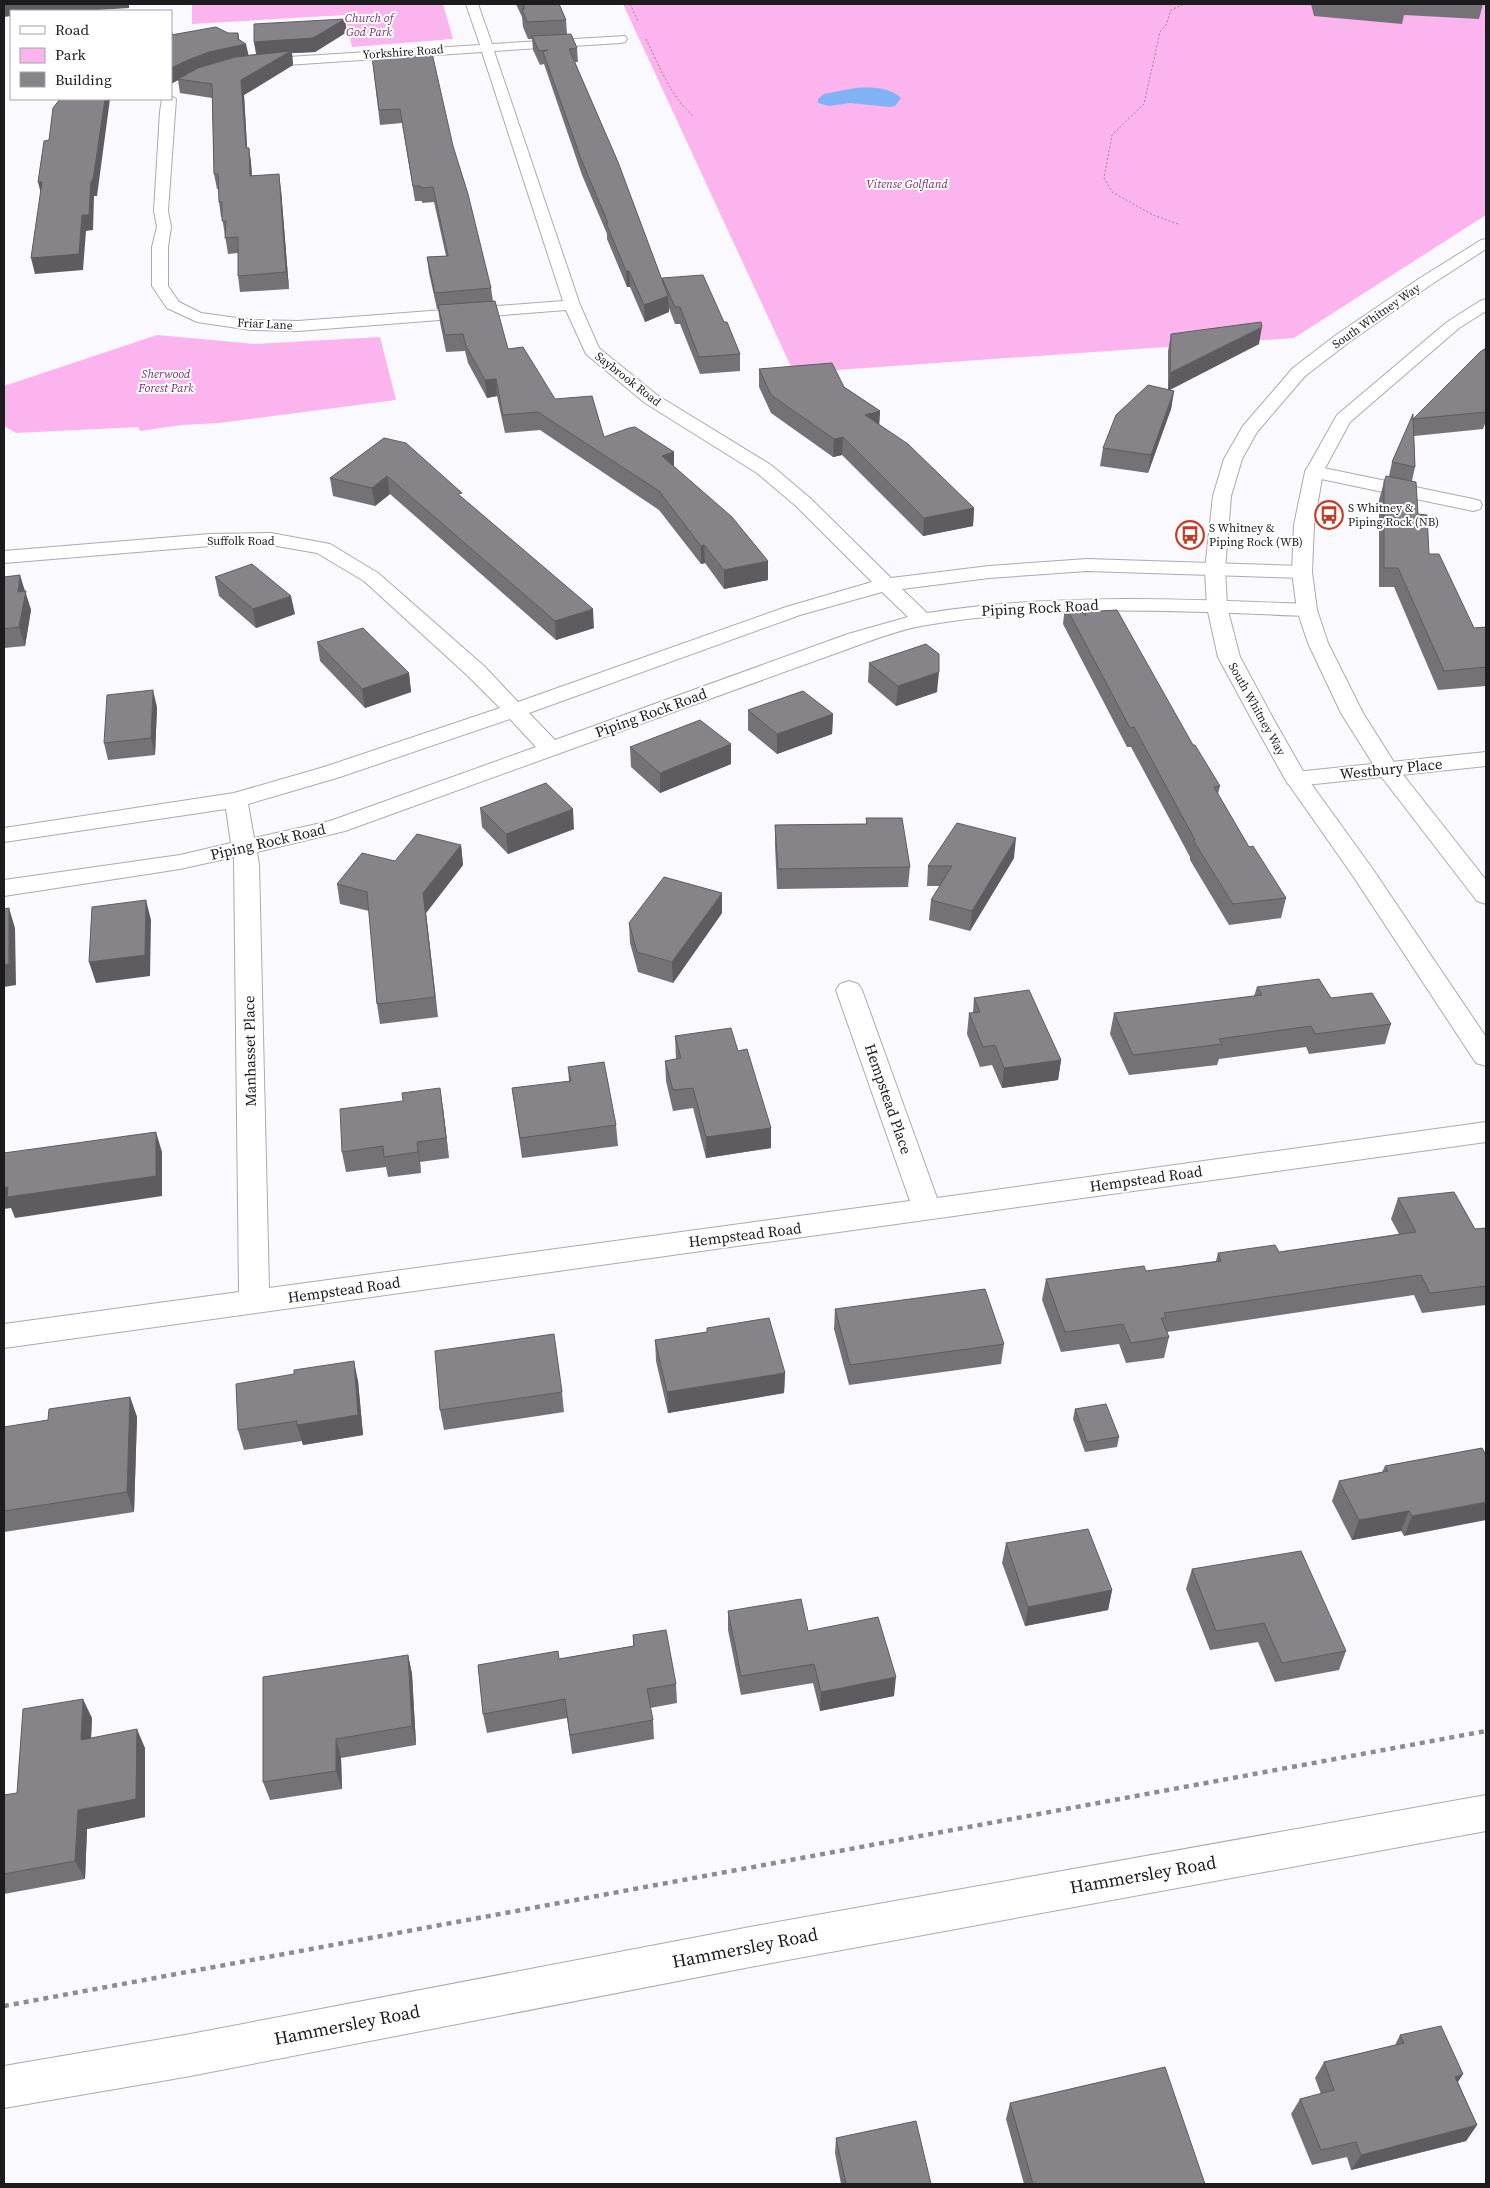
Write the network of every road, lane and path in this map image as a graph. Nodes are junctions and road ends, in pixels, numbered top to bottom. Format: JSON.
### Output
{"nodes":[{"id":1,"x":472,"y":4,"type":"edge"},
{"id":2,"x":630,"y":4,"type":"edge"},
{"id":3,"x":1184,"y":4,"type":"edge"},
{"id":4,"x":641,"y":28,"type":"dead end"},
{"id":5,"x":645,"y":37,"type":"dead end"},
{"id":6,"x":621,"y":39,"type":"dead end"},
{"id":7,"x":485,"y":47,"type":"junction"},
{"id":8,"x":244,"y":64,"type":"edge"},
{"id":9,"x":170,"y":100,"type":"edge"},
{"id":10,"x":692,"y":116,"type":"dead end"},
{"id":11,"x":1178,"y":224,"type":"dead end"},
{"id":12,"x":1486,"y":243,"type":"edge"},
{"id":13,"x":1486,"y":304,"type":"edge"},
{"id":14,"x":572,"y":305,"type":"junction"},
{"id":15,"x":1314,"y":472,"type":"junction"},
{"id":16,"x":1473,"y":505,"type":"dead end"},
{"id":17,"x":4,"y":556,"type":"edge"},
{"id":18,"x":1215,"y":569,"type":"junction"},
{"id":19,"x":1302,"y":572,"type":"junction"},
{"id":20,"x":885,"y":585,"type":"junction"},
{"id":21,"x":1217,"y":607,"type":"junction"},
{"id":22,"x":1307,"y":610,"type":"junction"},
{"id":23,"x":924,"y":620,"type":"junction"},
{"id":24,"x":514,"y":712,"type":"junction"},
{"id":25,"x":551,"y":749,"type":"junction"},
{"id":26,"x":1486,"y":759,"type":"edge"},
{"id":27,"x":1388,"y":770,"type":"junction"},
{"id":28,"x":1296,"y":779,"type":"junction"},
{"id":29,"x":236,"y":800,"type":"junction"},
{"id":30,"x":4,"y":835,"type":"edge"},
{"id":31,"x":244,"y":847,"type":"junction"},
{"id":32,"x":4,"y":888,"type":"edge"},
{"id":33,"x":1486,"y":896,"type":"edge"},
{"id":34,"x":849,"y":990,"type":"dead end"},
{"id":35,"x":1486,"y":1057,"type":"edge"},
{"id":36,"x":1486,"y":1132,"type":"edge"},
{"id":37,"x":927,"y":1209,"type":"junction"},
{"id":38,"x":254,"y":1302,"type":"junction"},
{"id":39,"x":4,"y":1336,"type":"edge"},
{"id":40,"x":1486,"y":1731,"type":"edge"},
{"id":41,"x":1486,"y":1812,"type":"edge"},
{"id":42,"x":4,"y":2006,"type":"edge"},
{"id":43,"x":4,"y":2087,"type":"edge"}],
"edges":[{"from":1,"to":7,"type":"street","name":"Saybrook Road"},
{"from":2,"to":4,"type":"path"},
{"from":3,"to":11,"type":"path"},
{"from":5,"to":10,"type":"path"},
{"from":6,"to":7,"type":"street","name":"Yorkshire Road"},
{"from":7,"to":8,"type":"street","name":"Yorkshire Road"},
{"from":7,"to":14,"type":"street","name":"Saybrook Road"},
{"from":9,"to":14,"type":"street","name":"Friar Lane"},
{"from":12,"to":18,"type":"street","name":"South Whitney Way"},
{"from":13,"to":15,"type":"street"},
{"from":14,"to":20,"type":"street","name":"Saybrook Road"},
{"from":15,"to":16,"type":"street"},
{"from":15,"to":19,"type":"street"},
{"from":17,"to":24,"type":"street","name":"Suffolk Road"},
{"from":18,"to":19,"type":"street"},
{"from":18,"to":20,"type":"street"},
{"from":18,"to":21,"type":"street","name":"South Whitney Way"},
{"from":19,"to":22,"type":"street"},
{"from":20,"to":23,"type":"street","name":"Saybrook Road"},
{"from":20,"to":24,"type":"street"},
{"from":21,"to":22,"type":"street","name":"Piping Rock Road"},
{"from":21,"to":23,"type":"street","name":"Piping Rock Road"},
{"from":21,"to":28,"type":"street","name":"South Whitney Way"},
{"from":22,"to":27,"type":"street"},
{"from":23,"to":25,"type":"street","name":"Piping Rock Road"},
{"from":24,"to":25,"type":"street","name":"Suffolk Road"},
{"from":24,"to":29,"type":"street"},
{"from":25,"to":31,"type":"street","name":"Piping Rock Road"},
{"from":26,"to":27,"type":"street","name":"Westbury Place"},
{"from":27,"to":28,"type":"street","name":"Westbury Place"},
{"from":27,"to":33,"type":"street"},
{"from":28,"to":35,"type":"street","name":"South Whitney Way"},
{"from":29,"to":30,"type":"street"},
{"from":29,"to":31,"type":"street","name":"Manhasset Place"},
{"from":31,"to":32,"type":"street","name":"Piping Rock Road"},
{"from":31,"to":38,"type":"street","name":"Manhasset Place"},
{"from":34,"to":37,"type":"street","name":"Hempstead Place"},
{"from":36,"to":37,"type":"street","name":"Hempstead Road"},
{"from":37,"to":38,"type":"street","name":"Hempstead Road"},
{"from":38,"to":39,"type":"street","name":"Hempstead Road"},
{"from":40,"to":42,"type":"path"},
{"from":41,"to":43,"type":"street","name":"Hammersley Road"}]}
